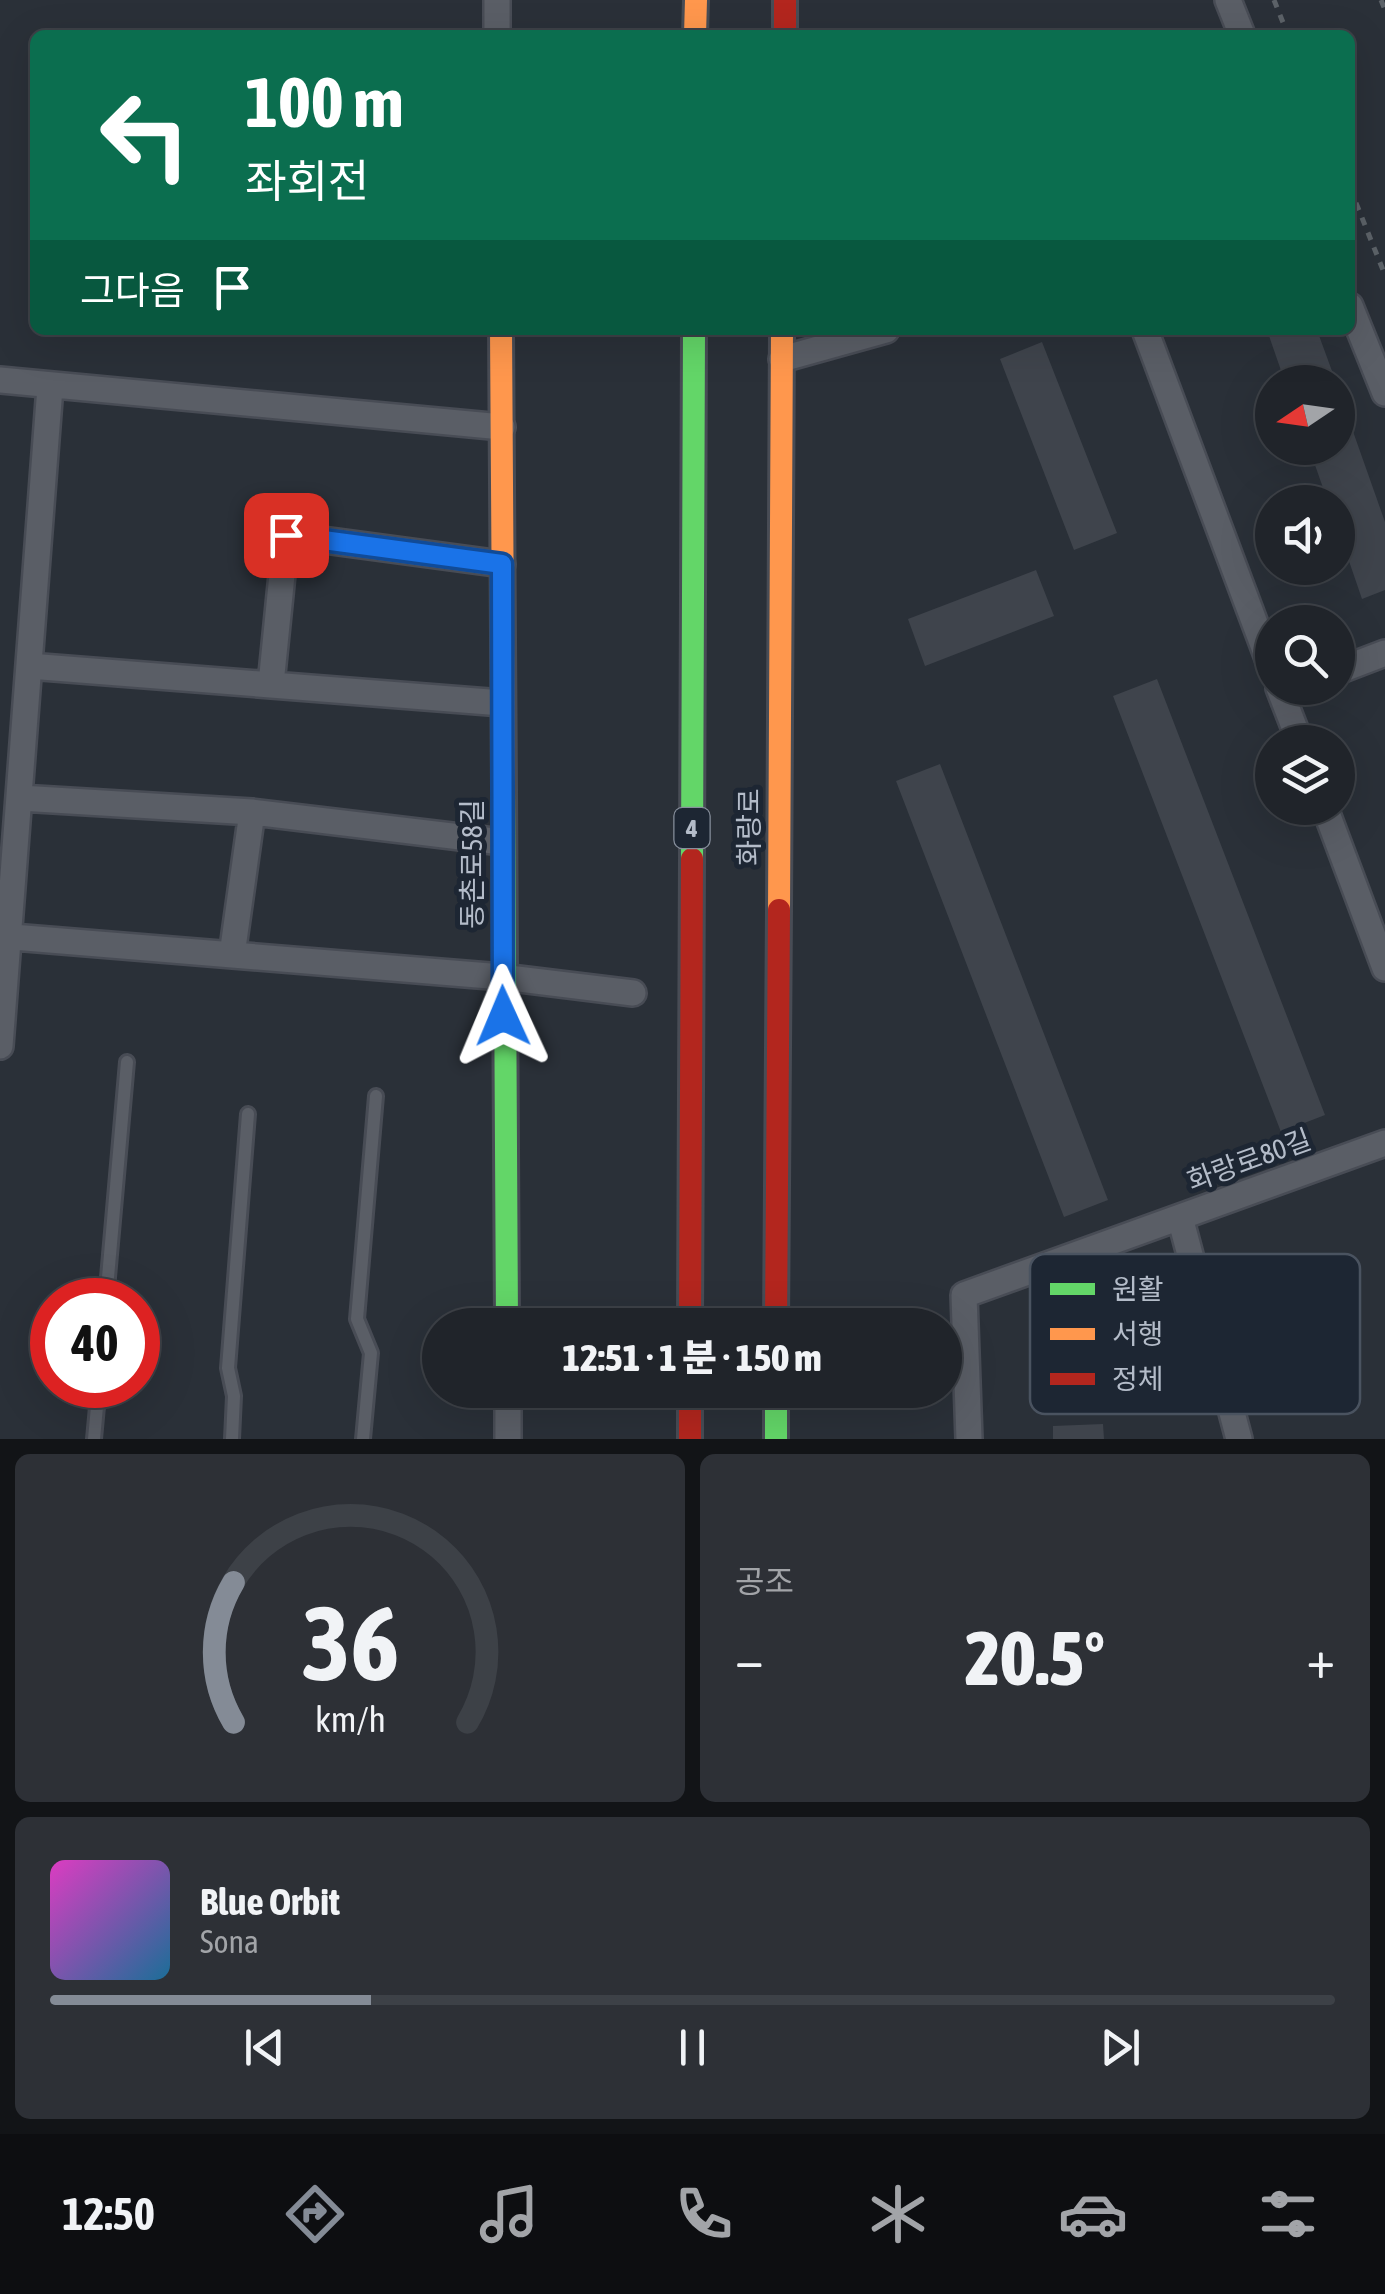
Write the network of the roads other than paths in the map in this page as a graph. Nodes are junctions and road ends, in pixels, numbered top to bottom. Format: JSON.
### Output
{"nodes":[{"id":1,"x":497,"y":0,"type":"edge"},
{"id":2,"x":696,"y":0,"type":"edge"},
{"id":3,"x":785,"y":0,"type":"edge"},
{"id":4,"x":1228,"y":0,"type":"edge"},
{"id":5,"x":497,"y":30,"type":"edge"},
{"id":6,"x":695,"y":30,"type":"edge"},
{"id":7,"x":784,"y":30,"type":"edge"},
{"id":8,"x":1240,"y":30,"type":"edge"},
{"id":9,"x":1355,"y":319,"type":"edge"},
{"id":10,"x":501,"y":335,"type":"edge"},
{"id":11,"x":694,"y":335,"type":"edge"},
{"id":12,"x":782,"y":335,"type":"edge"},
{"id":13,"x":868,"y":335,"type":"edge"},
{"id":14,"x":1147,"y":335,"type":"edge"},
{"id":15,"x":782,"y":359,"type":"junction"},
{"id":16,"x":0,"y":380,"type":"edge"},
{"id":17,"x":50,"y":388,"type":"junction"},
{"id":18,"x":1385,"y":394,"type":"edge"},
{"id":19,"x":502,"y":426,"type":"junction"},
{"id":20,"x":502,"y":564,"type":"junction"},
{"id":21,"x":1255,"y":616,"type":"edge"},
{"id":22,"x":1385,"y":653,"type":"edge"},
{"id":23,"x":1355,"y":664,"type":"edge"},
{"id":24,"x":29,"y":666,"type":"junction"},
{"id":25,"x":270,"y":684,"type":"junction"},
{"id":26,"x":502,"y":704,"type":"junction"},
{"id":27,"x":20,"y":798,"type":"junction"},
{"id":28,"x":252,"y":812,"type":"junction"},
{"id":29,"x":1330,"y":825,"type":"edge"},
{"id":30,"x":502,"y":842,"type":"junction"},
{"id":31,"x":5,"y":936,"type":"edge"},
{"id":32,"x":232,"y":954,"type":"junction"},
{"id":33,"x":1385,"y":968,"type":"edge"},
{"id":34,"x":502,"y":977,"type":"junction"},
{"id":35,"x":633,"y":992,"type":"dead end"},
{"id":36,"x":0,"y":1046,"type":"edge"},
{"id":37,"x":127,"y":1062,"type":"dead end"},
{"id":38,"x":376,"y":1096,"type":"dead end"},
{"id":39,"x":248,"y":1114,"type":"dead end"},
{"id":40,"x":1385,"y":1143,"type":"edge"},
{"id":41,"x":1180,"y":1217,"type":"junction"},
{"id":42,"x":1078,"y":1254,"type":"edge"},
{"id":43,"x":1190,"y":1254,"type":"edge"},
{"id":44,"x":1030,"y":1271,"type":"edge"},
{"id":45,"x":108,"y":1278,"type":"edge"},
{"id":46,"x":507,"y":1308,"type":"edge"},
{"id":47,"x":690,"y":1308,"type":"edge"},
{"id":48,"x":776,"y":1308,"type":"edge"},
{"id":49,"x":97,"y":1408,"type":"edge"},
{"id":50,"x":508,"y":1408,"type":"edge"},
{"id":51,"x":690,"y":1408,"type":"edge"},
{"id":52,"x":776,"y":1408,"type":"edge"},
{"id":53,"x":1233,"y":1414,"type":"edge"},
{"id":54,"x":94,"y":1439,"type":"edge"},
{"id":55,"x":232,"y":1439,"type":"edge"},
{"id":56,"x":364,"y":1439,"type":"edge"},
{"id":57,"x":508,"y":1439,"type":"edge"},
{"id":58,"x":690,"y":1439,"type":"edge"},
{"id":59,"x":776,"y":1439,"type":"edge"},
{"id":60,"x":969,"y":1439,"type":"edge"},
{"id":61,"x":1240,"y":1439,"type":"edge"}],
"edges":[{"from":1,"to":5,"type":"street"},
{"from":2,"to":6,"type":"main road"},
{"from":3,"to":7,"type":"main road"},
{"from":4,"to":8,"type":"street"},
{"from":9,"to":18,"type":"street"},
{"from":10,"to":19,"type":"main road","name":"동촌로58길"},
{"from":11,"to":47,"type":"main road","name":"화랑로","number":"4"},
{"from":12,"to":15,"type":"main road","name":"화랑로"},
{"from":13,"to":15,"type":"street"},
{"from":14,"to":21,"type":"street"},
{"from":15,"to":48,"type":"main road","name":"화랑로"},
{"from":16,"to":17,"type":"street"},
{"from":17,"to":19,"type":"street"},
{"from":17,"to":24,"type":"street"},
{"from":19,"to":20,"type":"main road","name":"동촌로58길"},
{"from":20,"to":25,"type":"street"},
{"from":20,"to":26,"type":"main road","name":"동촌로58길"},
{"from":22,"to":23,"type":"street"},
{"from":24,"to":25,"type":"street"},
{"from":24,"to":27,"type":"street"},
{"from":25,"to":26,"type":"street"},
{"from":26,"to":30,"type":"main road","name":"동촌로58길"},
{"from":27,"to":28,"type":"street"},
{"from":27,"to":31,"type":"street"},
{"from":28,"to":30,"type":"street"},
{"from":28,"to":32,"type":"street"},
{"from":29,"to":33,"type":"street"},
{"from":30,"to":34,"type":"main road","name":"동촌로58길"},
{"from":31,"to":32,"type":"street"},
{"from":31,"to":36,"type":"street"},
{"from":32,"to":34,"type":"street"},
{"from":34,"to":35,"type":"street"},
{"from":34,"to":46,"type":"main road","name":"동촌로58길"},
{"from":37,"to":45,"type":"lane"},
{"from":38,"to":56,"type":"lane"},
{"from":39,"to":55,"type":"lane"},
{"from":40,"to":41,"type":"street","name":"화랑로80길"},
{"from":41,"to":42,"type":"street"},
{"from":41,"to":43,"type":"street","name":"화랑로80길"},
{"from":44,"to":60,"type":"street"},
{"from":49,"to":54,"type":"lane"},
{"from":50,"to":57,"type":"street"},
{"from":51,"to":58,"type":"main road"},
{"from":52,"to":59,"type":"main road"},
{"from":53,"to":61,"type":"street","name":"화랑로80길"}]}
